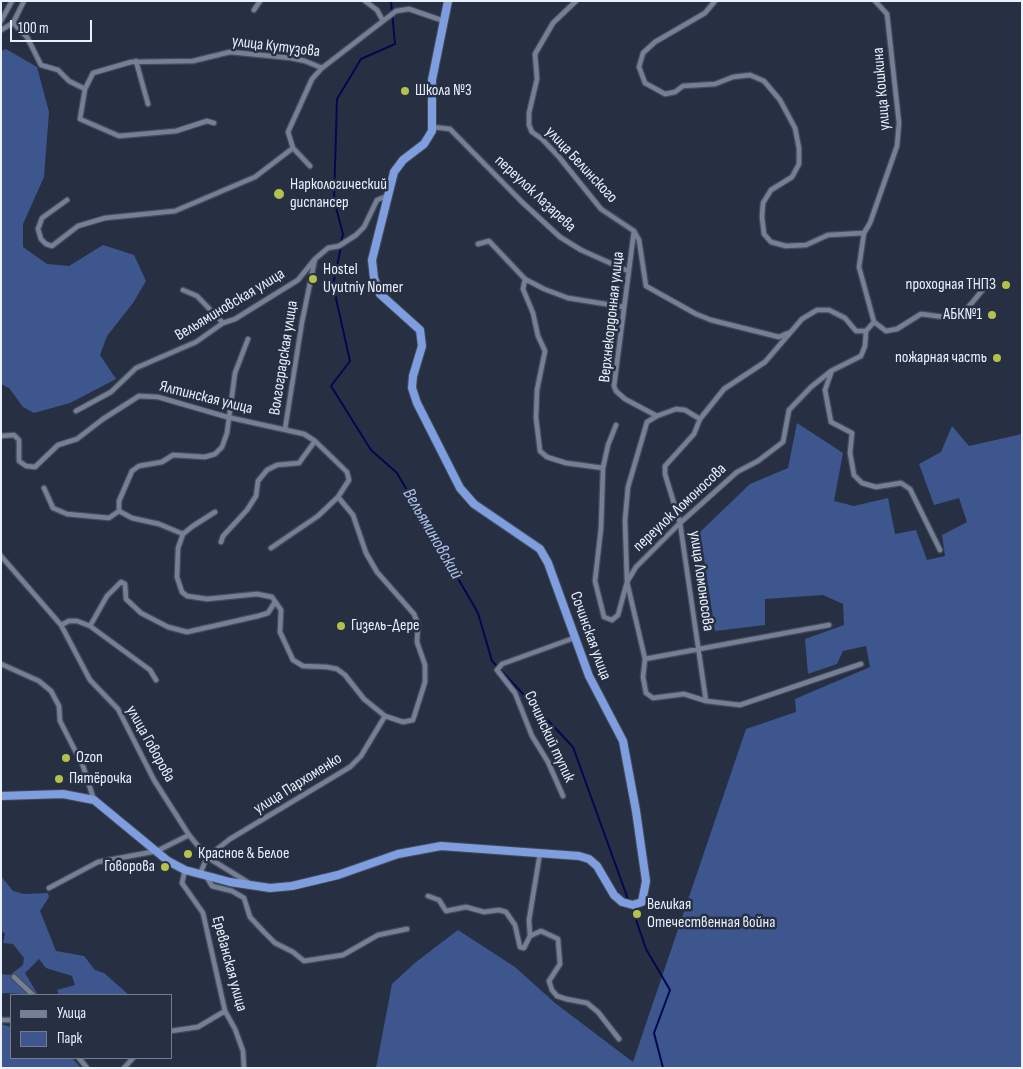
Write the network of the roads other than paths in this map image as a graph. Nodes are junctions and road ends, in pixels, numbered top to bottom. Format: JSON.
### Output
{"nodes":[{"id":1,"x":12,"y":1,"type":"edge"},
{"id":2,"x":24,"y":1,"type":"edge"},
{"id":3,"x":260,"y":1,"type":"edge"},
{"id":4,"x":365,"y":1,"type":"edge"},
{"id":5,"x":448,"y":1,"type":"edge"},
{"id":6,"x":576,"y":1,"type":"edge"},
{"id":7,"x":715,"y":1,"type":"edge"},
{"id":8,"x":874,"y":1,"type":"edge"},
{"id":9,"x":254,"y":10,"type":"dead end"},
{"id":10,"x":1,"y":21,"type":"edge"},
{"id":11,"x":383,"y":21,"type":"junction"},
{"id":12,"x":444,"y":21,"type":"junction"},
{"id":13,"x":13,"y":24,"type":"junction"},
{"id":14,"x":1,"y":30,"type":"edge"},
{"id":15,"x":136,"y":61,"type":"junction"},
{"id":16,"x":322,"y":68,"type":"junction"},
{"id":17,"x":85,"y":89,"type":"junction"},
{"id":18,"x":148,"y":104,"type":"dead end"},
{"id":19,"x":214,"y":123,"type":"dead end"},
{"id":20,"x":433,"y":127,"type":"junction"},
{"id":21,"x":293,"y":148,"type":"junction"},
{"id":22,"x":310,"y":166,"type":"dead end"},
{"id":23,"x":387,"y":196,"type":"junction"},
{"id":24,"x":67,"y":200,"type":"dead end"},
{"id":25,"x":634,"y":232,"type":"junction"},
{"id":26,"x":864,"y":233,"type":"junction"},
{"id":27,"x":478,"y":244,"type":"dead end"},
{"id":28,"x":315,"y":259,"type":"junction"},
{"id":29,"x":628,"y":271,"type":"junction"},
{"id":30,"x":525,"y":279,"type":"junction"},
{"id":31,"x":986,"y":286,"type":"dead end"},
{"id":32,"x":183,"y":290,"type":"dead end"},
{"id":33,"x":624,"y":307,"type":"junction"},
{"id":34,"x":874,"y":322,"type":"junction"},
{"id":35,"x":223,"y":323,"type":"junction"},
{"id":36,"x":789,"y":332,"type":"junction"},
{"id":37,"x":866,"y":332,"type":"junction"},
{"id":38,"x":248,"y":339,"type":"dead end"},
{"id":39,"x":831,"y":372,"type":"junction"},
{"id":40,"x":76,"y":411,"type":"dead end"},
{"id":41,"x":657,"y":416,"type":"junction"},
{"id":42,"x":227,"y":418,"type":"junction"},
{"id":43,"x":702,"y":418,"type":"junction"},
{"id":44,"x":616,"y":425,"type":"dead end"},
{"id":45,"x":285,"y":429,"type":"junction"},
{"id":46,"x":1,"y":436,"type":"edge"},
{"id":47,"x":315,"y":441,"type":"junction"},
{"id":48,"x":603,"y":468,"type":"junction"},
{"id":49,"x":44,"y":488,"type":"dead end"},
{"id":50,"x":338,"y":497,"type":"junction"},
{"id":51,"x":119,"y":510,"type":"junction"},
{"id":52,"x":215,"y":512,"type":"dead end"},
{"id":53,"x":680,"y":523,"type":"junction"},
{"id":54,"x":183,"y":534,"type":"junction"},
{"id":55,"x":221,"y":542,"type":"dead end"},
{"id":56,"x":271,"y":548,"type":"dead end"},
{"id":57,"x":940,"y":550,"type":"dead end"},
{"id":58,"x":1,"y":556,"type":"edge"},
{"id":59,"x":627,"y":582,"type":"junction"},
{"id":60,"x":275,"y":602,"type":"junction"},
{"id":61,"x":61,"y":625,"type":"junction"},
{"id":62,"x":90,"y":626,"type":"junction"},
{"id":63,"x":830,"y":626,"type":"dead end"},
{"id":64,"x":574,"y":638,"type":"junction"},
{"id":65,"x":698,"y":649,"type":"junction"},
{"id":66,"x":645,"y":659,"type":"junction"},
{"id":67,"x":1,"y":664,"type":"edge"},
{"id":68,"x":861,"y":664,"type":"dead end"},
{"id":69,"x":156,"y":680,"type":"dead end"},
{"id":70,"x":706,"y":701,"type":"junction"},
{"id":71,"x":385,"y":716,"type":"junction"},
{"id":72,"x":1,"y":796,"type":"edge"},
{"id":73,"x":563,"y":796,"type":"dead end"},
{"id":74,"x":94,"y":800,"type":"junction"},
{"id":75,"x":189,"y":835,"type":"junction"},
{"id":76,"x":157,"y":851,"type":"junction"},
{"id":77,"x":540,"y":853,"type":"junction"},
{"id":78,"x":208,"y":857,"type":"junction"},
{"id":79,"x":185,"y":870,"type":"junction"},
{"id":80,"x":203,"y":875,"type":"junction"},
{"id":81,"x":252,"y":885,"type":"junction"},
{"id":82,"x":49,"y":888,"type":"dead end"},
{"id":83,"x":428,"y":896,"type":"dead end"},
{"id":84,"x":407,"y":929,"type":"dead end"},
{"id":85,"x":530,"y":936,"type":"junction"},
{"id":86,"x":14,"y":977,"type":"dead end"},
{"id":87,"x":32,"y":994,"type":"edge"},
{"id":88,"x":225,"y":1011,"type":"junction"},
{"id":89,"x":172,"y":1031,"type":"edge"},
{"id":90,"x":619,"y":1039,"type":"dead end"},
{"id":91,"x":244,"y":1068,"type":"edge"}],
"edges":[{"from":1,"to":10,"type":"street"},
{"from":2,"to":13,"type":"street"},
{"from":3,"to":9,"type":"street"},
{"from":4,"to":11,"type":"street"},
{"from":5,"to":12,"type":"highway"},
{"from":6,"to":25,"type":"street","name":"улица Белинского"},
{"from":7,"to":26,"type":"street"},
{"from":8,"to":26,"type":"street","name":"улица Кошкина"},
{"from":11,"to":12,"type":"street","name":"улица Кутузова"},
{"from":11,"to":16,"type":"street","name":"улица Кутузова"},
{"from":12,"to":20,"type":"highway"},
{"from":13,"to":14,"type":"street"},
{"from":13,"to":17,"type":"street"},
{"from":15,"to":16,"type":"street","name":"улица Кутузова"},
{"from":15,"to":17,"type":"street","name":"улица Кутузова"},
{"from":15,"to":18,"type":"street"},
{"from":16,"to":21,"type":"street"},
{"from":17,"to":19,"type":"street"},
{"from":20,"to":23,"type":"highway","name":"Сочинская улица"},
{"from":20,"to":29,"type":"street","name":"переулок Лазарева"},
{"from":21,"to":22,"type":"street"},
{"from":21,"to":24,"type":"street"},
{"from":23,"to":28,"type":"street"},
{"from":23,"to":64,"type":"highway","name":"Сочинская улица"},
{"from":25,"to":29,"type":"street","name":"Верхнекордонная улица"},
{"from":25,"to":36,"type":"street"},
{"from":26,"to":34,"type":"street","name":"улица Кошкина"},
{"from":27,"to":30,"type":"street"},
{"from":28,"to":35,"type":"street","name":"Вельяминовская улица"},
{"from":28,"to":45,"type":"street","name":"Волгоградская улица"},
{"from":29,"to":33,"type":"street","name":"Верхнекордонная улица"},
{"from":30,"to":33,"type":"street"},
{"from":30,"to":48,"type":"street"},
{"from":31,"to":34,"type":"street"},
{"from":32,"to":35,"type":"street"},
{"from":33,"to":41,"type":"street","name":"Верхнекордонная улица"},
{"from":34,"to":37,"type":"street"},
{"from":35,"to":40,"type":"street","name":"Вельяминовская улица"},
{"from":36,"to":37,"type":"street","name":"улица Ломоносова"},
{"from":36,"to":43,"type":"street","name":"улица Ломоносова"},
{"from":37,"to":39,"type":"street","name":"переулок Ломоносова"},
{"from":38,"to":42,"type":"street"},
{"from":39,"to":53,"type":"street","name":"переулок Ломоносова"},
{"from":39,"to":57,"type":"street"},
{"from":41,"to":43,"type":"street"},
{"from":41,"to":59,"type":"street"},
{"from":42,"to":45,"type":"street","name":"Ялтинская улица"},
{"from":42,"to":46,"type":"street","name":"Ялтинская улица"},
{"from":42,"to":51,"type":"street"},
{"from":43,"to":53,"type":"street","name":"улица Ломоносова"},
{"from":44,"to":48,"type":"street"},
{"from":45,"to":47,"type":"street","name":"Ялтинская улица"},
{"from":47,"to":50,"type":"street","name":"Ялтинская улица"},
{"from":47,"to":55,"type":"street"},
{"from":48,"to":59,"type":"street"},
{"from":49,"to":51,"type":"street"},
{"from":50,"to":56,"type":"street"},
{"from":50,"to":71,"type":"street"},
{"from":51,"to":54,"type":"street"},
{"from":52,"to":54,"type":"street"},
{"from":53,"to":59,"type":"street","name":"переулок Ломоносова"},
{"from":53,"to":65,"type":"street","name":"улица Ломоносова"},
{"from":54,"to":60,"type":"street"},
{"from":58,"to":61,"type":"street","name":"улица Говорова"},
{"from":59,"to":66,"type":"street"},
{"from":60,"to":62,"type":"street"},
{"from":60,"to":71,"type":"street"},
{"from":61,"to":62,"type":"street"},
{"from":61,"to":75,"type":"street","name":"улица Говорова"},
{"from":62,"to":69,"type":"street"},
{"from":63,"to":65,"type":"street"},
{"from":64,"to":73,"type":"street","name":"Сочинский тупик"},
{"from":64,"to":77,"type":"highway","name":"Сочинская улица"},
{"from":65,"to":66,"type":"street"},
{"from":65,"to":70,"type":"street","name":"улица Ломоносова"},
{"from":66,"to":70,"type":"street"},
{"from":67,"to":74,"type":"street"},
{"from":68,"to":70,"type":"street"},
{"from":71,"to":78,"type":"street","name":"улица Пархоменко"},
{"from":72,"to":74,"type":"highway","name":"Сочинская улица"},
{"from":74,"to":76,"type":"highway","name":"Сочинская улица"},
{"from":75,"to":76,"type":"street"},
{"from":75,"to":78,"type":"street","name":"улица Говорова"},
{"from":76,"to":79,"type":"highway","name":"Сочинская улица"},
{"from":76,"to":82,"type":"street"},
{"from":77,"to":81,"type":"highway","name":"Сочинская улица"},
{"from":77,"to":85,"type":"street"},
{"from":78,"to":80,"type":"street"},
{"from":78,"to":81,"type":"street","name":"улица Говорова"},
{"from":79,"to":80,"type":"highway","name":"Сочинская улица"},
{"from":79,"to":88,"type":"street","name":"Ереванская улица"},
{"from":80,"to":81,"type":"highway","name":"Сочинская улица"},
{"from":80,"to":84,"type":"street","name":"Сочинская улица"},
{"from":83,"to":85,"type":"street"},
{"from":85,"to":90,"type":"street"},
{"from":86,"to":87,"type":"street"},
{"from":88,"to":89,"type":"street"},
{"from":88,"to":91,"type":"street","name":"Ереванская улица"}]}
